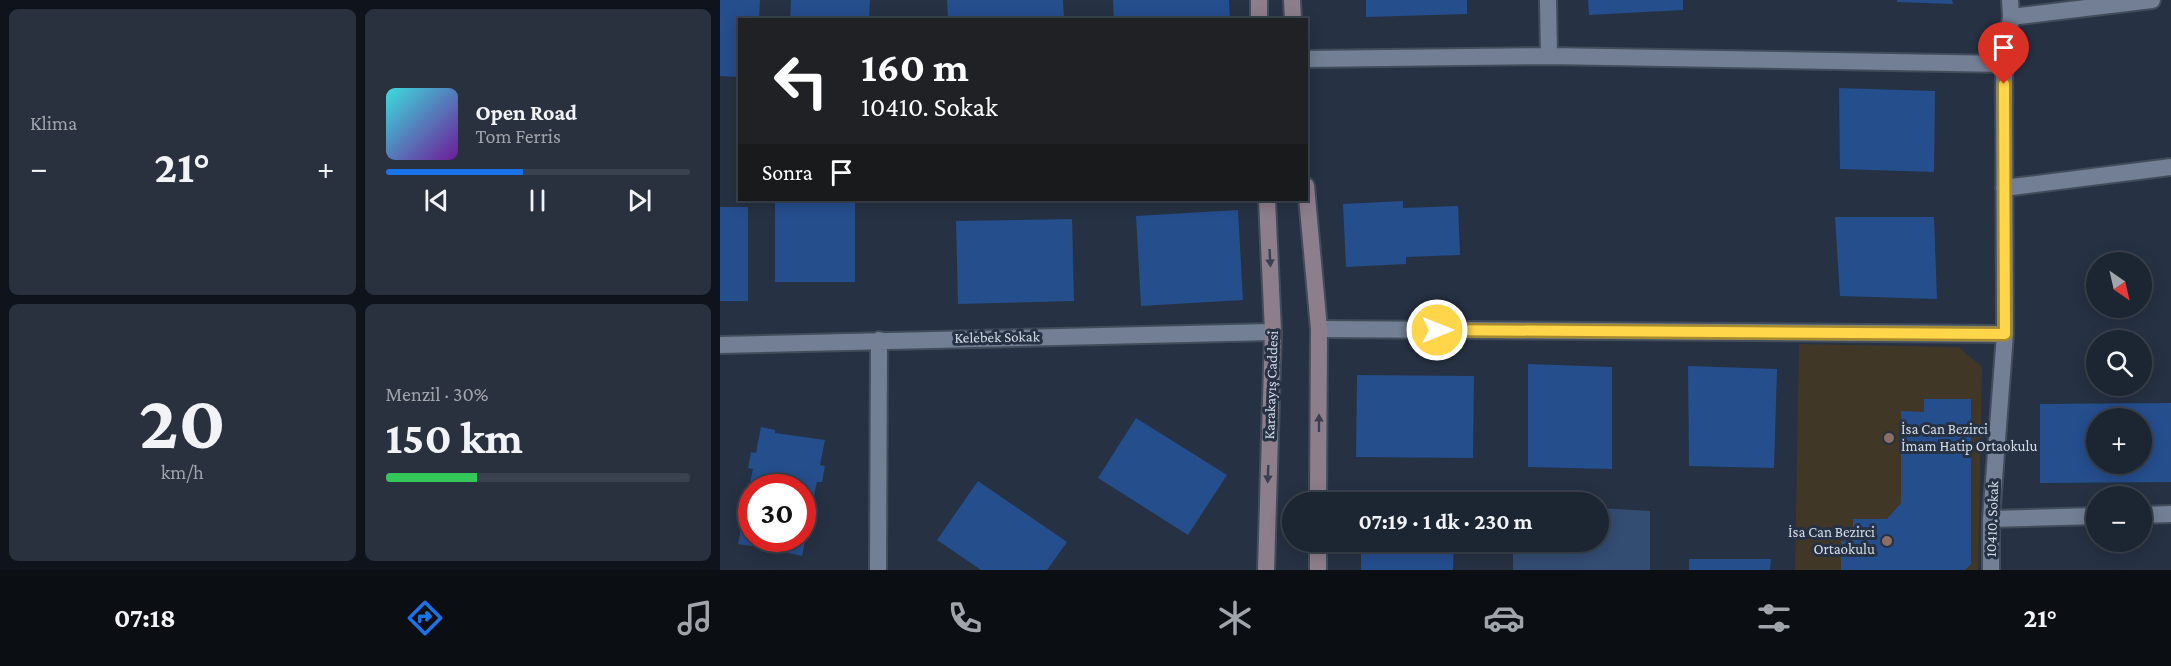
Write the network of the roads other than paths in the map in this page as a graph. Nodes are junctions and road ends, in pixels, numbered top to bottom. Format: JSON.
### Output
{"nodes":[{"id":1,"x":1259,"y":0,"type":"edge"},
{"id":2,"x":1292,"y":0,"type":"edge"},
{"id":3,"x":1548,"y":0,"type":"edge"},
{"id":4,"x":2152,"y":0,"type":"edge"},
{"id":5,"x":2010,"y":8,"type":"edge"},
{"id":6,"x":1259,"y":18,"type":"edge"},
{"id":7,"x":1293,"y":18,"type":"edge"},
{"id":8,"x":1549,"y":56,"type":"junction"},
{"id":9,"x":1308,"y":59,"type":"edge"},
{"id":10,"x":2004,"y":63,"type":"junction"},
{"id":11,"x":2171,"y":167,"type":"edge"},
{"id":12,"x":2004,"y":188,"type":"junction"},
{"id":13,"x":1267,"y":201,"type":"edge"},
{"id":14,"x":1307,"y":201,"type":"edge"},
{"id":15,"x":1319,"y":329,"type":"junction"},
{"id":16,"x":1273,"y":332,"type":"junction"},
{"id":17,"x":2005,"y":334,"type":"junction"},
{"id":18,"x":879,"y":340,"type":"junction"},
{"id":19,"x":720,"y":345,"type":"edge"},
{"id":20,"x":1318,"y":492,"type":"edge"},
{"id":21,"x":2171,"y":514,"type":"edge"},
{"id":22,"x":2152,"y":515,"type":"edge"},
{"id":23,"x":2086,"y":516,"type":"edge"},
{"id":24,"x":1991,"y":519,"type":"junction"},
{"id":25,"x":1318,"y":552,"type":"edge"},
{"id":26,"x":878,"y":570,"type":"edge"},
{"id":27,"x":1266,"y":570,"type":"edge"},
{"id":28,"x":1318,"y":570,"type":"edge"},
{"id":29,"x":1991,"y":570,"type":"edge"}],
"edges":[{"from":1,"to":6,"type":"main road"},
{"from":2,"to":7,"type":"main road"},
{"from":3,"to":8,"type":"street"},
{"from":4,"to":5,"type":"street"},
{"from":5,"to":10,"type":"street","name":"10410. Sokak"},
{"from":8,"to":9,"type":"street"},
{"from":8,"to":10,"type":"street"},
{"from":10,"to":12,"type":"street","name":"10410. Sokak"},
{"from":11,"to":12,"type":"street"},
{"from":12,"to":17,"type":"street","name":"10410. Sokak"},
{"from":13,"to":16,"type":"main road","name":"Karakayış Caddesi","one_way":true},
{"from":14,"to":15,"type":"main road"},
{"from":15,"to":17,"type":"street"},
{"from":20,"to":15,"type":"main road","one_way":true},
{"from":16,"to":18,"type":"street","name":"Kelebek Sokak"},
{"from":16,"to":27,"type":"main road","name":"Karakayış Caddesi","one_way":true},
{"from":17,"to":24,"type":"street","name":"10410. Sokak"},
{"from":18,"to":19,"type":"street","name":"Kelebek Sokak"},
{"from":18,"to":26,"type":"street"},
{"from":21,"to":22,"type":"street"},
{"from":23,"to":24,"type":"street"},
{"from":24,"to":29,"type":"street","name":"10410. Sokak"},
{"from":25,"to":28,"type":"main road"}]}
